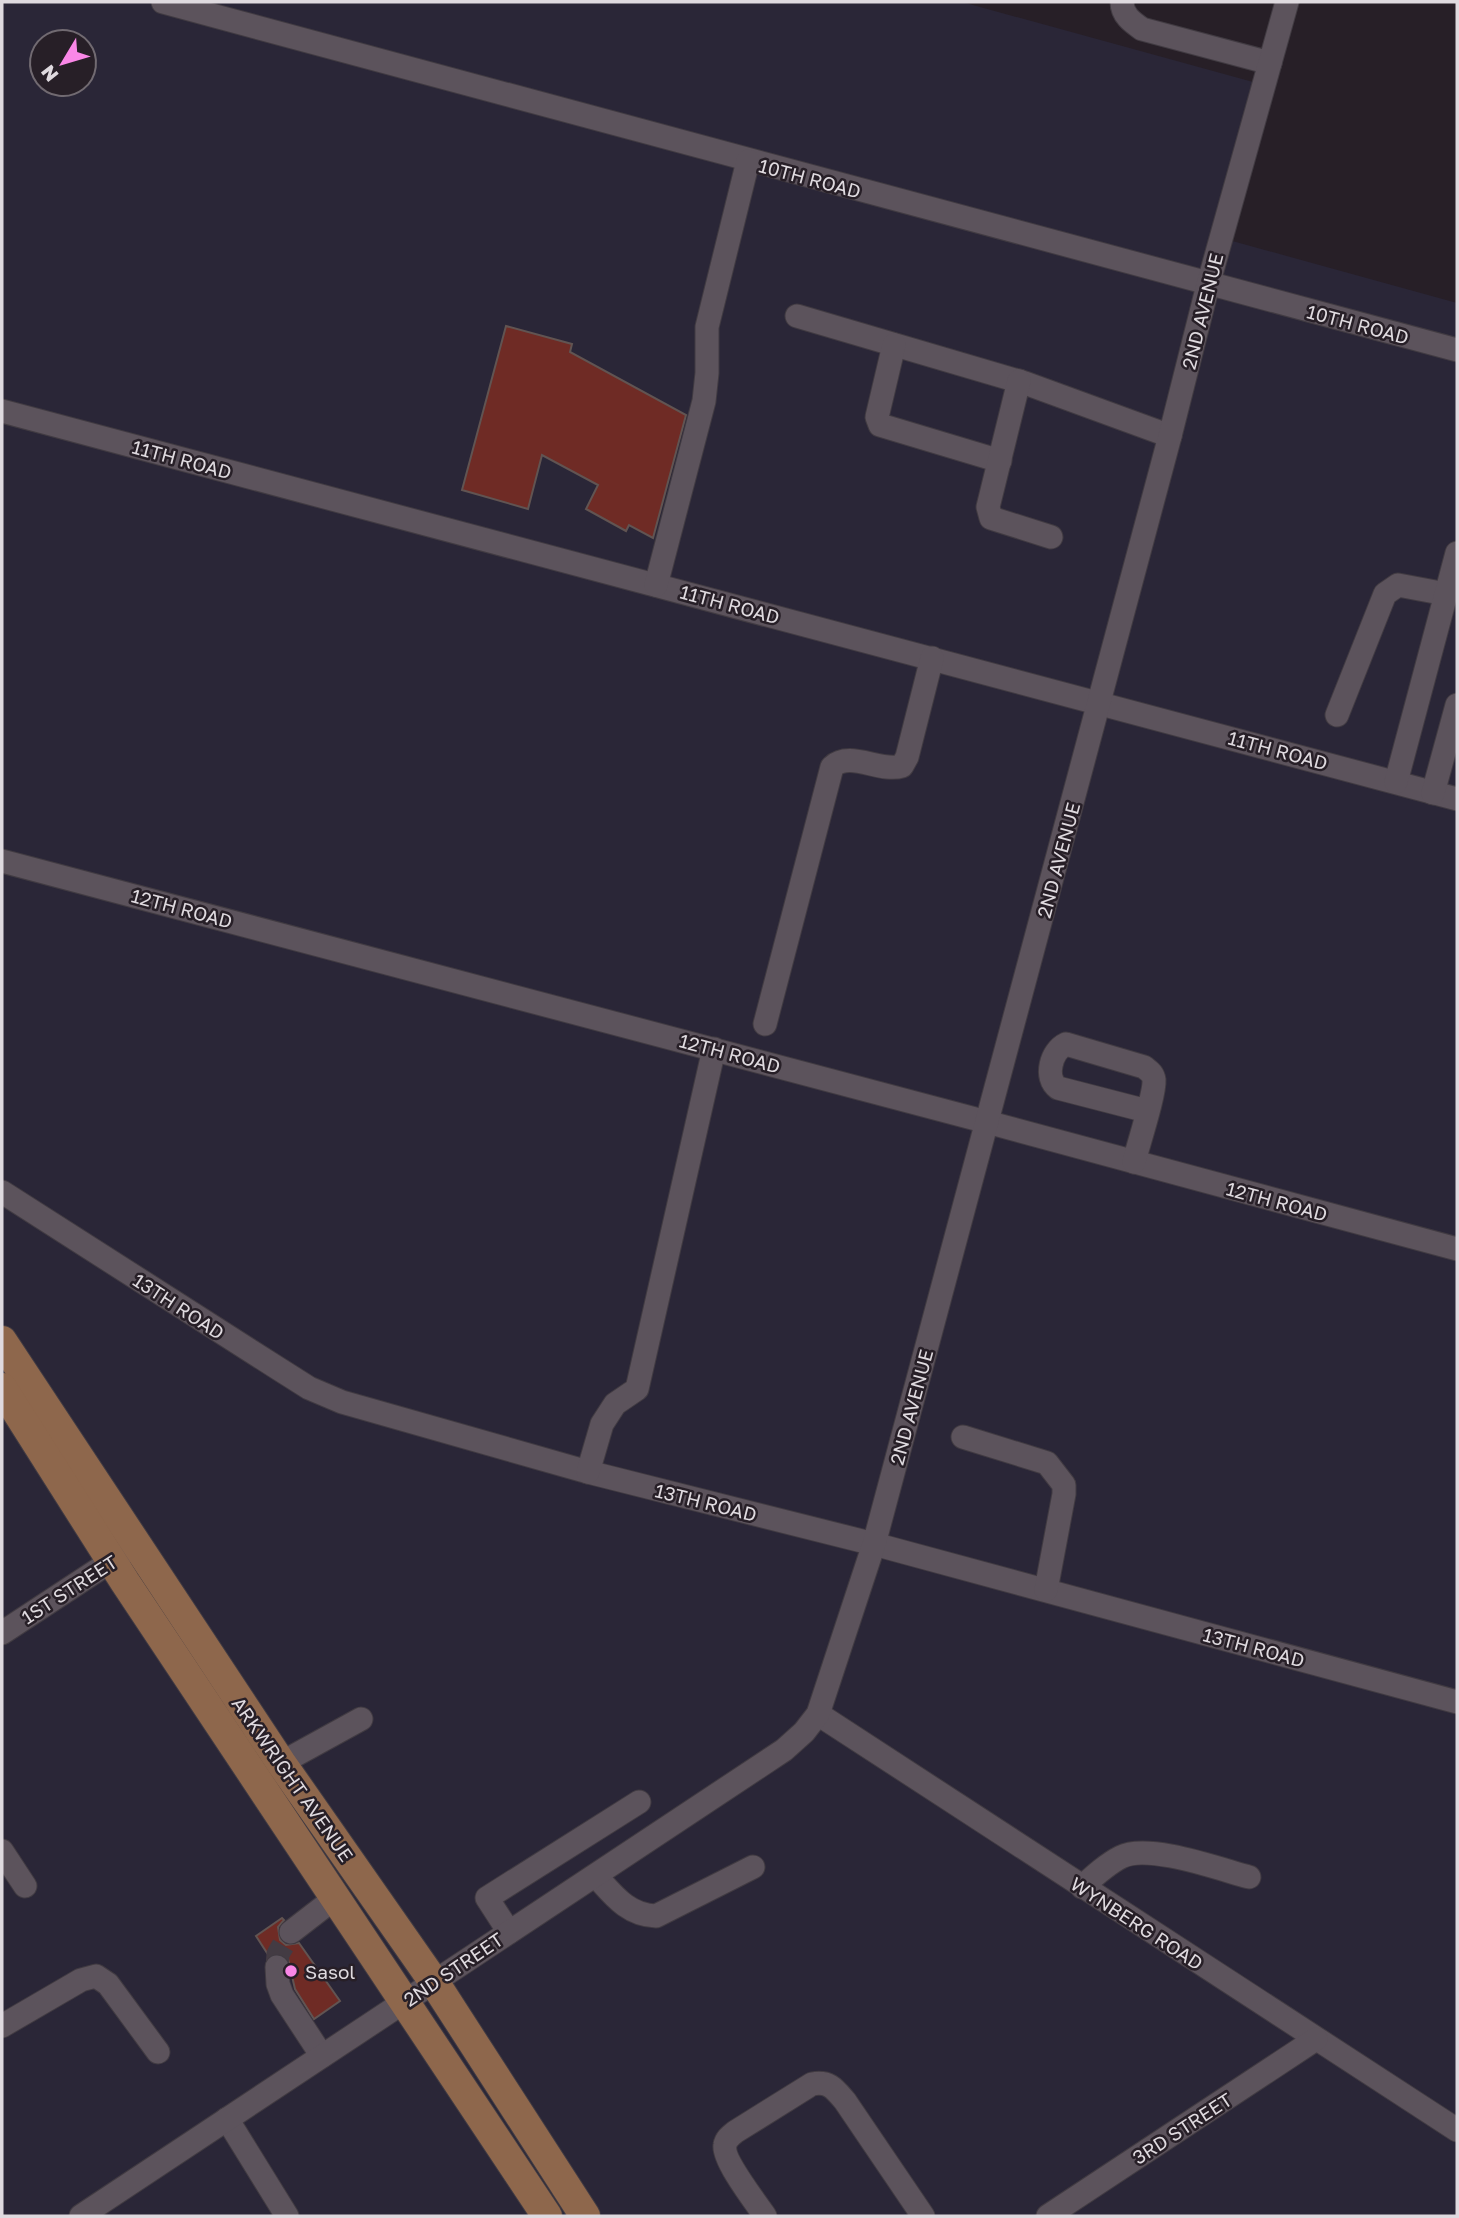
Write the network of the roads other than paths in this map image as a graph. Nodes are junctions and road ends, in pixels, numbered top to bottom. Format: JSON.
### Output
{"nodes":[{"id":1,"x":163,"y":2,"type":"edge"},
{"id":2,"x":1122,"y":2,"type":"edge"},
{"id":3,"x":1287,"y":2,"type":"edge"},
{"id":4,"x":1270,"y":63,"type":"junction"},
{"id":5,"x":748,"y":161,"type":"junction"},
{"id":6,"x":1208,"y":285,"type":"junction"},
{"id":7,"x":797,"y":316,"type":"dead end"},
{"id":8,"x":894,"y":345,"type":"junction"},
{"id":9,"x":1457,"y":351,"type":"edge"},
{"id":10,"x":1019,"y":381,"type":"junction"},
{"id":11,"x":2,"y":411,"type":"edge"},
{"id":12,"x":1170,"y":436,"type":"junction"},
{"id":13,"x":1000,"y":461,"type":"junction"},
{"id":14,"x":1051,"y":537,"type":"dead end"},
{"id":15,"x":1457,"y":553,"type":"edge"},
{"id":16,"x":656,"y":585,"type":"junction"},
{"id":17,"x":1446,"y":594,"type":"junction"},
{"id":18,"x":932,"y":658,"type":"junction"},
{"id":19,"x":1100,"y":702,"type":"junction"},
{"id":20,"x":1457,"y":705,"type":"edge"},
{"id":21,"x":1337,"y":715,"type":"dead end"},
{"id":22,"x":1396,"y":782,"type":"junction"},
{"id":23,"x":1433,"y":793,"type":"junction"},
{"id":24,"x":1457,"y":799,"type":"edge"},
{"id":25,"x":2,"y":861,"type":"edge"},
{"id":26,"x":765,"y":1024,"type":"dead end"},
{"id":27,"x":714,"y":1049,"type":"junction"},
{"id":28,"x":1147,"y":1111,"type":"dead end"},
{"id":29,"x":987,"y":1122,"type":"junction"},
{"id":30,"x":1134,"y":1162,"type":"junction"},
{"id":31,"x":2,"y":1192,"type":"edge"},
{"id":32,"x":1457,"y":1249,"type":"edge"},
{"id":33,"x":2,"y":1341,"type":"edge"},
{"id":34,"x":2,"y":1388,"type":"edge"},
{"id":35,"x":963,"y":1437,"type":"dead end"},
{"id":36,"x":588,"y":1472,"type":"junction"},
{"id":37,"x":874,"y":1544,"type":"junction"},
{"id":38,"x":136,"y":1545,"type":"junction"},
{"id":39,"x":111,"y":1562,"type":"junction"},
{"id":40,"x":1046,"y":1590,"type":"junction"},
{"id":41,"x":2,"y":1633,"type":"edge"},
{"id":42,"x":1457,"y":1702,"type":"edge"},
{"id":43,"x":818,"y":1714,"type":"junction"},
{"id":44,"x":361,"y":1719,"type":"dead end"},
{"id":45,"x":281,"y":1763,"type":"junction"},
{"id":46,"x":639,"y":1802,"type":"dead end"},
{"id":47,"x":2,"y":1851,"type":"edge"},
{"id":48,"x":753,"y":1867,"type":"dead end"},
{"id":49,"x":596,"y":1877,"type":"junction"},
{"id":50,"x":1249,"y":1877,"type":"dead end"},
{"id":51,"x":25,"y":1886,"type":"dead end"},
{"id":52,"x":1082,"y":1887,"type":"junction"},
{"id":53,"x":335,"y":1898,"type":"junction"},
{"id":54,"x":291,"y":1932,"type":"tunnel mouth"},
{"id":55,"x":509,"y":1932,"type":"junction"},
{"id":56,"x":277,"y":1966,"type":"tunnel mouth"},
{"id":57,"x":434,"y":1982,"type":"junction"},
{"id":58,"x":403,"y":2003,"type":"junction"},
{"id":59,"x":2,"y":2026,"type":"edge"},
{"id":60,"x":1316,"y":2039,"type":"junction"},
{"id":61,"x":158,"y":2052,"type":"dead end"},
{"id":62,"x":322,"y":2056,"type":"junction"},
{"id":63,"x":227,"y":2119,"type":"junction"},
{"id":64,"x":1457,"y":2130,"type":"edge"},
{"id":65,"x":81,"y":2216,"type":"edge"},
{"id":66,"x":287,"y":2216,"type":"edge"},
{"id":67,"x":547,"y":2216,"type":"edge"},
{"id":68,"x":585,"y":2216,"type":"edge"},
{"id":69,"x":765,"y":2216,"type":"edge"},
{"id":70,"x":923,"y":2216,"type":"edge"},
{"id":71,"x":1048,"y":2216,"type":"edge"}],
"edges":[{"from":1,"to":5,"type":"street","name":"10TH ROAD"},
{"from":2,"to":4,"type":"street"},
{"from":3,"to":4,"type":"street","name":"2ND AVENUE"},
{"from":4,"to":6,"type":"street","name":"2ND AVENUE"},
{"from":5,"to":6,"type":"street","name":"10TH ROAD"},
{"from":5,"to":16,"type":"street"},
{"from":6,"to":9,"type":"street","name":"10TH ROAD"},
{"from":6,"to":12,"type":"street","name":"2ND AVENUE"},
{"from":7,"to":8,"type":"street"},
{"from":8,"to":10,"type":"street"},
{"from":8,"to":13,"type":"street"},
{"from":10,"to":12,"type":"street"},
{"from":10,"to":13,"type":"street"},
{"from":11,"to":16,"type":"street","name":"11TH ROAD"},
{"from":12,"to":19,"type":"street","name":"2ND AVENUE"},
{"from":13,"to":14,"type":"street"},
{"from":15,"to":17,"type":"street"},
{"from":16,"to":18,"type":"street","name":"11TH ROAD"},
{"from":17,"to":21,"type":"street"},
{"from":17,"to":22,"type":"street"},
{"from":18,"to":19,"type":"street","name":"11TH ROAD"},
{"from":18,"to":26,"type":"street"},
{"from":19,"to":22,"type":"street","name":"11TH ROAD"},
{"from":19,"to":29,"type":"street","name":"2ND AVENUE"},
{"from":20,"to":23,"type":"street"},
{"from":22,"to":23,"type":"street","name":"11TH ROAD"},
{"from":23,"to":24,"type":"street","name":"11TH ROAD"},
{"from":25,"to":27,"type":"street","name":"12TH ROAD"},
{"from":27,"to":29,"type":"street","name":"12TH ROAD"},
{"from":27,"to":36,"type":"street"},
{"from":28,"to":30,"type":"street"},
{"from":29,"to":30,"type":"street","name":"12TH ROAD"},
{"from":29,"to":37,"type":"street","name":"2ND AVENUE"},
{"from":30,"to":32,"type":"street","name":"12TH ROAD"},
{"from":31,"to":36,"type":"street","name":"13TH ROAD"},
{"from":33,"to":38,"type":"main road","name":"ARKWRIGHT AVENUE"},
{"from":34,"to":39,"type":"main road","name":"ARKWRIGHT AVENUE"},
{"from":35,"to":40,"type":"street"},
{"from":36,"to":37,"type":"street","name":"13TH ROAD"},
{"from":37,"to":40,"type":"street","name":"13TH ROAD"},
{"from":37,"to":43,"type":"street","name":"2ND AVENUE"},
{"from":38,"to":39,"type":"street","name":"1ST STREET"},
{"from":38,"to":45,"type":"main road","name":"ARKWRIGHT AVENUE"},
{"from":39,"to":41,"type":"street","name":"1ST STREET"},
{"from":39,"to":53,"type":"main road","name":"ARKWRIGHT AVENUE"},
{"from":40,"to":42,"type":"street","name":"13TH ROAD"},
{"from":43,"to":49,"type":"street","name":"2ND STREET"},
{"from":43,"to":52,"type":"street","name":"WYNBERG ROAD"},
{"from":44,"to":45,"type":"street"},
{"from":45,"to":57,"type":"main road","name":"ARKWRIGHT AVENUE"},
{"from":46,"to":55,"type":"street"},
{"from":47,"to":51,"type":"street"},
{"from":48,"to":49,"type":"street"},
{"from":49,"to":55,"type":"street","name":"2ND STREET"},
{"from":50,"to":52,"type":"street"},
{"from":52,"to":60,"type":"street","name":"WYNBERG ROAD"},
{"from":53,"to":54,"type":"street"},
{"from":53,"to":58,"type":"main road","name":"ARKWRIGHT AVENUE"},
{"from":55,"to":57,"type":"street","name":"2ND STREET"},
{"from":56,"to":62,"type":"street"},
{"from":57,"to":58,"type":"street","name":"2ND STREET"},
{"from":57,"to":68,"type":"main road","name":"ARKWRIGHT AVENUE"},
{"from":58,"to":62,"type":"street","name":"2ND STREET"},
{"from":58,"to":67,"type":"main road","name":"ARKWRIGHT AVENUE"},
{"from":59,"to":61,"type":"street"},
{"from":60,"to":64,"type":"street","name":"WYNBERG ROAD"},
{"from":60,"to":71,"type":"street","name":"3RD STREET"},
{"from":62,"to":63,"type":"street","name":"2ND STREET"},
{"from":63,"to":65,"type":"street","name":"2ND STREET"},
{"from":63,"to":66,"type":"street"},
{"from":69,"to":70,"type":"street"}]}
